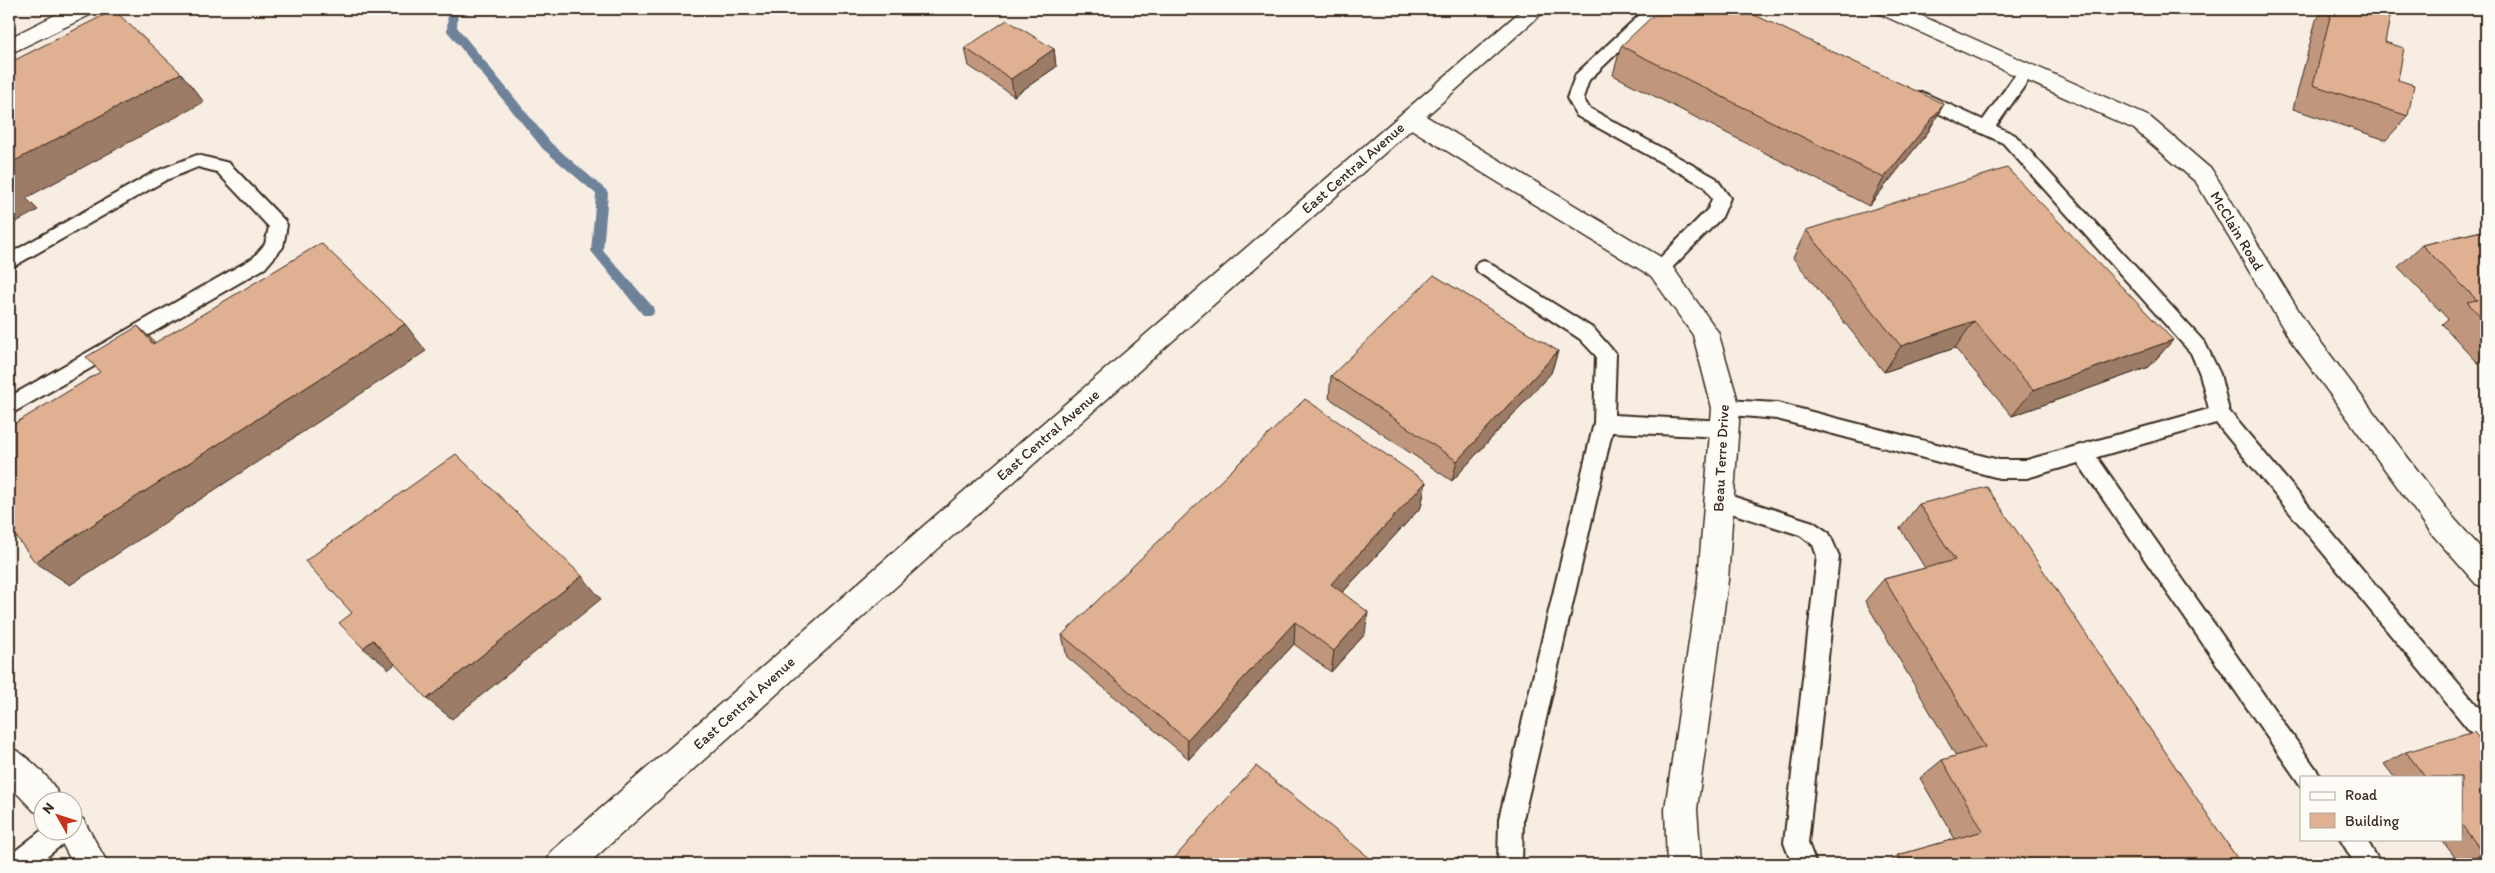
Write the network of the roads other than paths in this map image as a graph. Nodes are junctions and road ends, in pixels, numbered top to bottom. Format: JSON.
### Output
{"nodes":[{"id":1,"x":84,"y":9,"type":"edge"},
{"id":2,"x":1536,"y":9,"type":"edge"},
{"id":3,"x":1655,"y":9,"type":"edge"},
{"id":4,"x":1888,"y":9,"type":"edge"},
{"id":5,"x":9,"y":47,"type":"edge"},
{"id":6,"x":2027,"y":71,"type":"junction"},
{"id":7,"x":1906,"y":91,"type":"edge"},
{"id":8,"x":1411,"y":118,"type":"junction"},
{"id":9,"x":1986,"y":128,"type":"junction"},
{"id":10,"x":9,"y":262,"type":"edge"},
{"id":11,"x":1484,"y":267,"type":"dead end"},
{"id":12,"x":1660,"y":269,"type":"junction"},
{"id":13,"x":9,"y":406,"type":"edge"},
{"id":14,"x":2220,"y":414,"type":"junction"},
{"id":15,"x":1726,"y":418,"type":"junction"},
{"id":16,"x":1604,"y":423,"type":"junction"},
{"id":17,"x":2083,"y":453,"type":"junction"},
{"id":18,"x":1719,"y":501,"type":"junction"},
{"id":19,"x":2486,"y":575,"type":"edge"},
{"id":20,"x":2486,"y":733,"type":"edge"},
{"id":21,"x":9,"y":762,"type":"edge"},
{"id":22,"x":2307,"y":776,"type":"edge"},
{"id":23,"x":36,"y":790,"type":"edge"},
{"id":24,"x":49,"y":840,"type":"edge"},
{"id":25,"x":78,"y":840,"type":"edge"},
{"id":26,"x":2353,"y":840,"type":"edge"},
{"id":27,"x":19,"y":864,"type":"edge"},
{"id":28,"x":91,"y":864,"type":"edge"},
{"id":29,"x":563,"y":864,"type":"edge"},
{"id":30,"x":1510,"y":864,"type":"edge"},
{"id":31,"x":1684,"y":864,"type":"edge"},
{"id":32,"x":1804,"y":864,"type":"edge"},
{"id":33,"x":2369,"y":864,"type":"edge"}],
"edges":[{"from":1,"to":5,"type":"street"},
{"from":2,"to":8,"type":"street","name":"East Central Avenue"},
{"from":3,"to":12,"type":"lane"},
{"from":4,"to":6,"type":"street","name":"McClain Road"},
{"from":6,"to":9,"type":"lane"},
{"from":6,"to":19,"type":"street","name":"McClain Road"},
{"from":7,"to":9,"type":"lane"},
{"from":8,"to":12,"type":"street","name":"Beau Terre Drive"},
{"from":8,"to":29,"type":"street","name":"East Central Avenue"},
{"from":9,"to":14,"type":"lane"},
{"from":10,"to":13,"type":"lane"},
{"from":11,"to":16,"type":"lane"},
{"from":12,"to":15,"type":"street","name":"Beau Terre Drive"},
{"from":14,"to":17,"type":"lane"},
{"from":14,"to":20,"type":"lane"},
{"from":15,"to":16,"type":"lane"},
{"from":15,"to":17,"type":"lane"},
{"from":15,"to":18,"type":"street","name":"Beau Terre Drive"},
{"from":16,"to":30,"type":"lane"},
{"from":17,"to":22,"type":"lane"},
{"from":18,"to":31,"type":"street","name":"Beau Terre Drive"},
{"from":18,"to":32,"type":"lane"},
{"from":21,"to":23,"type":"street"},
{"from":24,"to":27,"type":"lane"},
{"from":25,"to":28,"type":"street"},
{"from":26,"to":33,"type":"lane"}]}
